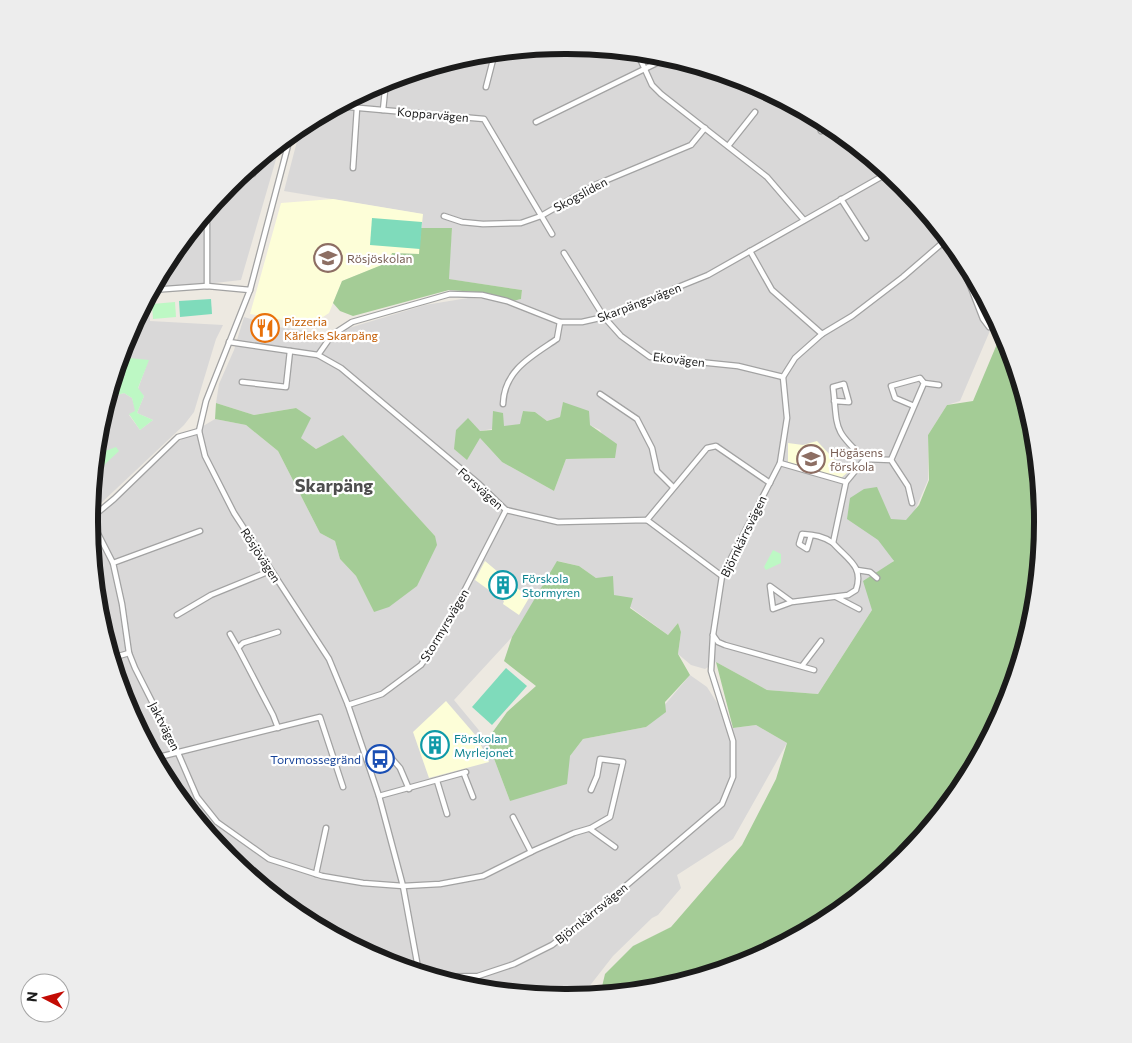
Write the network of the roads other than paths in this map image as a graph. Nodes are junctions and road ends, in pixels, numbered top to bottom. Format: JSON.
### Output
{"nodes":[{"id":1,"x":493,"y":60,"type":"edge"},
{"id":2,"x":640,"y":60,"type":"edge"},
{"id":3,"x":657,"y":63,"type":"edge"},
{"id":4,"x":644,"y":69,"type":"junction"},
{"id":5,"x":486,"y":87,"type":"dead end"},
{"id":6,"x":385,"y":90,"type":"edge"},
{"id":7,"x":349,"y":107,"type":"edge"},
{"id":8,"x":357,"y":108,"type":"junction"},
{"id":9,"x":383,"y":110,"type":"junction"},
{"id":10,"x":755,"y":112,"type":"dead end"},
{"id":11,"x":536,"y":122,"type":"dead end"},
{"id":12,"x":705,"y":128,"type":"junction"},
{"id":13,"x":288,"y":145,"type":"edge"},
{"id":14,"x":728,"y":146,"type":"junction"},
{"id":15,"x":353,"y":168,"type":"dead end"},
{"id":16,"x":881,"y":177,"type":"edge"},
{"id":17,"x":841,"y":199,"type":"junction"},
{"id":18,"x":444,"y":216,"type":"dead end"},
{"id":19,"x":541,"y":216,"type":"junction"},
{"id":20,"x":804,"y":220,"type":"junction"},
{"id":21,"x":207,"y":223,"type":"dead end"},
{"id":22,"x":552,"y":234,"type":"dead end"},
{"id":23,"x":866,"y":238,"type":"dead end"},
{"id":24,"x":942,"y":243,"type":"edge"},
{"id":25,"x":750,"y":251,"type":"junction"},
{"id":26,"x":564,"y":253,"type":"dead end"},
{"id":27,"x":207,"y":286,"type":"junction"},
{"id":28,"x":971,"y":288,"type":"edge"},
{"id":29,"x":160,"y":289,"type":"edge"},
{"id":30,"x":250,"y":290,"type":"junction"},
{"id":31,"x":604,"y":317,"type":"junction"},
{"id":32,"x":560,"y":322,"type":"junction"},
{"id":33,"x":989,"y":326,"type":"dead end"},
{"id":34,"x":822,"y":334,"type":"junction"},
{"id":35,"x":229,"y":342,"type":"junction"},
{"id":36,"x":290,"y":351,"type":"junction"},
{"id":37,"x":318,"y":355,"type":"junction"},
{"id":38,"x":783,"y":377,"type":"junction"},
{"id":39,"x":242,"y":382,"type":"dead end"},
{"id":40,"x":924,"y":383,"type":"junction"},
{"id":41,"x":939,"y":385,"type":"dead end"},
{"id":42,"x":600,"y":394,"type":"dead end"},
{"id":43,"x":834,"y":401,"type":"junction"},
{"id":44,"x":503,"y":404,"type":"dead end"},
{"id":45,"x":914,"y":406,"type":"junction"},
{"id":46,"x":199,"y":431,"type":"junction"},
{"id":47,"x":865,"y":459,"type":"junction"},
{"id":48,"x":891,"y":460,"type":"junction"},
{"id":49,"x":780,"y":463,"type":"junction"},
{"id":50,"x":770,"y":482,"type":"junction"},
{"id":51,"x":846,"y":482,"type":"junction"},
{"id":52,"x":673,"y":487,"type":"junction"},
{"id":53,"x":912,"y":503,"type":"dead end"},
{"id":54,"x":506,"y":510,"type":"junction"},
{"id":55,"x":98,"y":511,"type":"edge"},
{"id":56,"x":647,"y":520,"type":"junction"},
{"id":57,"x":200,"y":531,"type":"dead end"},
{"id":58,"x":98,"y":534,"type":"edge"},
{"id":59,"x":811,"y":535,"type":"dead end"},
{"id":60,"x":833,"y":543,"type":"junction"},
{"id":61,"x":113,"y":563,"type":"junction"},
{"id":62,"x":857,"y":570,"type":"junction"},
{"id":63,"x":270,"y":571,"type":"junction"},
{"id":64,"x":722,"y":576,"type":"junction"},
{"id":65,"x":877,"y":578,"type":"dead end"},
{"id":66,"x":835,"y":597,"type":"junction"},
{"id":67,"x":792,"y":602,"type":"junction"},
{"id":68,"x":859,"y":609,"type":"dead end"},
{"id":69,"x":177,"y":615,"type":"dead end"},
{"id":70,"x":278,"y":632,"type":"dead end"},
{"id":71,"x":230,"y":634,"type":"dead end"},
{"id":72,"x":713,"y":635,"type":"junction"},
{"id":73,"x":821,"y":641,"type":"dead end"},
{"id":74,"x":238,"y":648,"type":"junction"},
{"id":75,"x":129,"y":652,"type":"junction"},
{"id":76,"x":118,"y":656,"type":"edge"},
{"id":77,"x":802,"y":666,"type":"junction"},
{"id":78,"x":814,"y":670,"type":"dead end"},
{"id":79,"x":348,"y":705,"type":"junction"},
{"id":80,"x":278,"y":728,"type":"junction"},
{"id":81,"x":178,"y":753,"type":"junction"},
{"id":82,"x":381,"y":754,"type":"dead end"},
{"id":83,"x":162,"y":756,"type":"edge"},
{"id":84,"x":437,"y":781,"type":"junction"},
{"id":85,"x":343,"y":787,"type":"dead end"},
{"id":86,"x":410,"y":789,"type":"junction"},
{"id":87,"x":592,"y":790,"type":"dead end"},
{"id":88,"x":379,"y":796,"type":"junction"},
{"id":89,"x":473,"y":797,"type":"dead end"},
{"id":90,"x":447,"y":814,"type":"dead end"},
{"id":91,"x":513,"y":817,"type":"dead end"},
{"id":92,"x":326,"y":828,"type":"dead end"},
{"id":93,"x":590,"y":829,"type":"junction"},
{"id":94,"x":615,"y":847,"type":"dead end"},
{"id":95,"x":530,"y":852,"type":"junction"},
{"id":96,"x":316,"y":874,"type":"junction"},
{"id":97,"x":403,"y":886,"type":"junction"},
{"id":98,"x":418,"y":964,"type":"edge"},
{"id":99,"x":460,"y":976,"type":"edge"}],
"edges":[{"from":1,"to":5,"type":"street"},
{"from":2,"to":4,"type":"street"},
{"from":3,"to":4,"type":"street"},
{"from":4,"to":11,"type":"street"},
{"from":4,"to":12,"type":"street"},
{"from":6,"to":9,"type":"street"},
{"from":7,"to":8,"type":"street","name":"Kopparvägen"},
{"from":8,"to":9,"type":"street","name":"Kopparvägen"},
{"from":8,"to":15,"type":"street"},
{"from":9,"to":19,"type":"street","name":"Kopparvägen"},
{"from":10,"to":14,"type":"street"},
{"from":12,"to":14,"type":"street"},
{"from":12,"to":19,"type":"street","name":"Skogsliden"},
{"from":13,"to":30,"type":"street","name":"Rösjövägen"},
{"from":14,"to":20,"type":"street"},
{"from":16,"to":17,"type":"street","name":"Skarpängsvägen"},
{"from":17,"to":20,"type":"street","name":"Skarpängsvägen"},
{"from":17,"to":23,"type":"street"},
{"from":18,"to":19,"type":"street","name":"Skogsliden"},
{"from":19,"to":22,"type":"street","name":"Kopparvägen"},
{"from":20,"to":25,"type":"street","name":"Skarpängsvägen"},
{"from":21,"to":27,"type":"street"},
{"from":24,"to":34,"type":"street"},
{"from":25,"to":31,"type":"street","name":"Skarpängsvägen"},
{"from":25,"to":34,"type":"street"},
{"from":26,"to":31,"type":"street","name":"Ekovägen"},
{"from":27,"to":29,"type":"street"},
{"from":27,"to":30,"type":"street"},
{"from":28,"to":33,"type":"street"},
{"from":30,"to":35,"type":"street","name":"Rösjövägen"},
{"from":31,"to":32,"type":"street","name":"Skarpängsvägen"},
{"from":31,"to":38,"type":"street","name":"Ekovägen"},
{"from":32,"to":37,"type":"street","name":"Skarpängsvägen"},
{"from":32,"to":44,"type":"street"},
{"from":34,"to":38,"type":"street"},
{"from":35,"to":36,"type":"street","name":"Forsvägen"},
{"from":35,"to":46,"type":"street","name":"Rösjövägen"},
{"from":36,"to":37,"type":"street","name":"Forsvägen"},
{"from":36,"to":39,"type":"street"},
{"from":37,"to":54,"type":"street","name":"Forsvägen"},
{"from":38,"to":49,"type":"street","name":"Björnkärrsvägen"},
{"from":40,"to":41,"type":"street"},
{"from":40,"to":45,"type":"street"},
{"from":40,"to":45,"type":"street"},
{"from":42,"to":52,"type":"street"},
{"from":43,"to":43,"type":"street"},
{"from":43,"to":47,"type":"street"},
{"from":45,"to":48,"type":"street"},
{"from":46,"to":55,"type":"street"},
{"from":46,"to":63,"type":"street","name":"Rösjövägen"},
{"from":47,"to":48,"type":"street"},
{"from":47,"to":51,"type":"street"},
{"from":48,"to":53,"type":"street"},
{"from":49,"to":50,"type":"street","name":"Björnkärrsvägen"},
{"from":49,"to":51,"type":"street"},
{"from":50,"to":52,"type":"street"},
{"from":50,"to":64,"type":"street","name":"Björnkärrsvägen"},
{"from":51,"to":60,"type":"street"},
{"from":52,"to":56,"type":"street"},
{"from":54,"to":56,"type":"street","name":"Forsvägen"},
{"from":54,"to":79,"type":"street","name":"Stormyrsvägen"},
{"from":56,"to":64,"type":"street"},
{"from":57,"to":61,"type":"street"},
{"from":58,"to":61,"type":"street","name":"Jaktvägen"},
{"from":59,"to":60,"type":"street"},
{"from":60,"to":62,"type":"street"},
{"from":61,"to":75,"type":"street","name":"Jaktvägen"},
{"from":62,"to":65,"type":"street"},
{"from":62,"to":66,"type":"street"},
{"from":63,"to":69,"type":"street"},
{"from":63,"to":79,"type":"street","name":"Rösjövägen"},
{"from":64,"to":72,"type":"street","name":"Björnkärrsvägen"},
{"from":66,"to":67,"type":"street"},
{"from":66,"to":68,"type":"street"},
{"from":67,"to":67,"type":"street"},
{"from":70,"to":74,"type":"street"},
{"from":71,"to":74,"type":"street"},
{"from":72,"to":77,"type":"street"},
{"from":72,"to":99,"type":"street","name":"Björnkärrsvägen"},
{"from":73,"to":77,"type":"street"},
{"from":74,"to":80,"type":"street"},
{"from":75,"to":76,"type":"street"},
{"from":75,"to":81,"type":"street","name":"Jaktvägen"},
{"from":77,"to":78,"type":"street"},
{"from":79,"to":88,"type":"street","name":"Rösjövägen"},
{"from":80,"to":81,"type":"street"},
{"from":80,"to":85,"type":"street"},
{"from":81,"to":83,"type":"street"},
{"from":81,"to":96,"type":"street","name":"Jaktvägen"},
{"from":82,"to":86,"type":"street"},
{"from":84,"to":86,"type":"street"},
{"from":84,"to":89,"type":"street"},
{"from":84,"to":90,"type":"street"},
{"from":86,"to":88,"type":"street"},
{"from":87,"to":93,"type":"street","name":"Jaktvägen"},
{"from":88,"to":97,"type":"street","name":"Rösjövägen"},
{"from":91,"to":95,"type":"street"},
{"from":92,"to":96,"type":"street"},
{"from":93,"to":94,"type":"street"},
{"from":93,"to":95,"type":"street","name":"Jaktvägen"},
{"from":95,"to":97,"type":"street","name":"Jaktvägen"},
{"from":96,"to":97,"type":"street","name":"Jaktvägen"},
{"from":97,"to":98,"type":"street","name":"Rösjövägen"}]}
